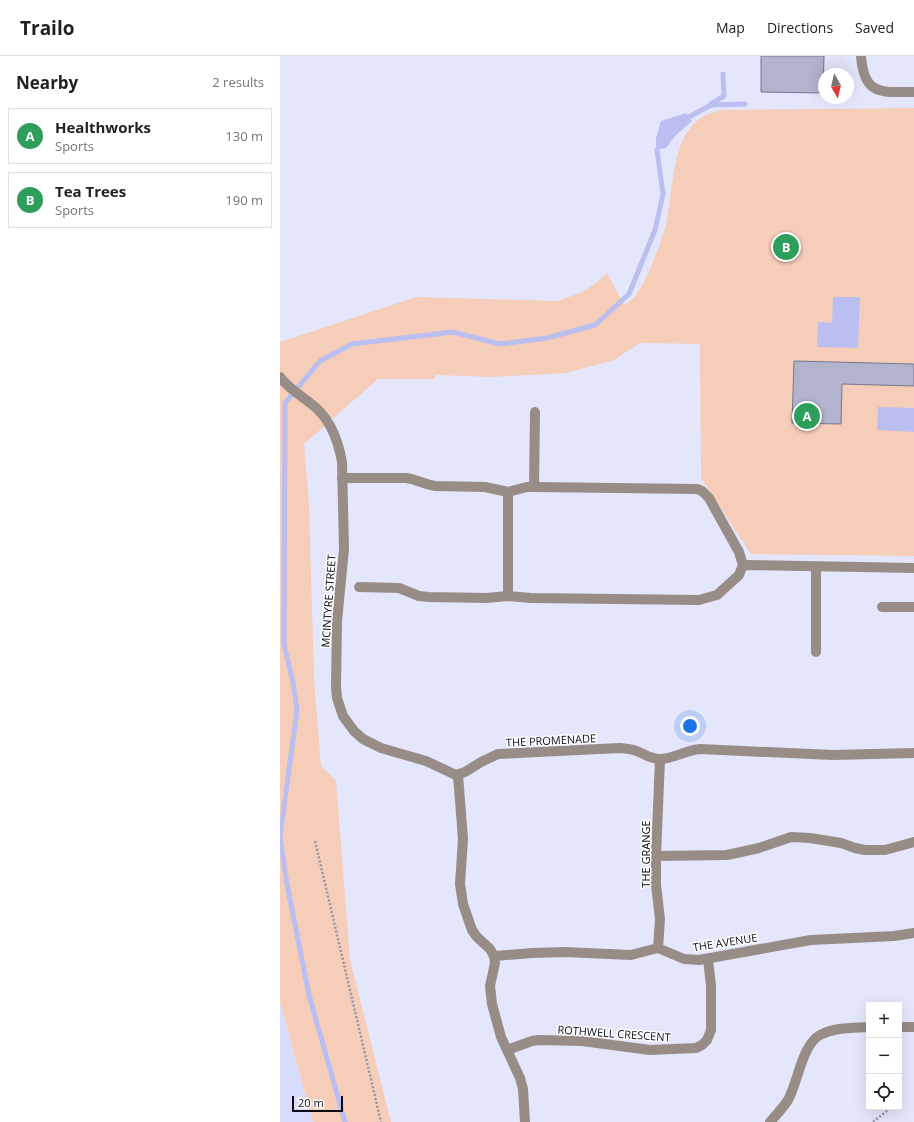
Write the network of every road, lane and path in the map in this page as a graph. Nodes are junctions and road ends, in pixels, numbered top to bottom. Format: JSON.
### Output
{"nodes":[{"id":1,"x":861,"y":56,"type":"edge"},
{"id":2,"x":914,"y":92,"type":"edge"},
{"id":3,"x":281,"y":378,"type":"edge"},
{"id":4,"x":535,"y":412,"type":"dead end"},
{"id":5,"x":342,"y":478,"type":"junction"},
{"id":6,"x":534,"y":487,"type":"junction"},
{"id":7,"x":508,"y":492,"type":"junction"},
{"id":8,"x":743,"y":566,"type":"junction"},
{"id":9,"x":816,"y":567,"type":"junction"},
{"id":10,"x":914,"y":568,"type":"edge"},
{"id":11,"x":359,"y":587,"type":"dead end"},
{"id":12,"x":508,"y":596,"type":"junction"},
{"id":13,"x":882,"y":607,"type":"dead end"},
{"id":14,"x":914,"y":607,"type":"edge"},
{"id":15,"x":816,"y":652,"type":"dead end"},
{"id":16,"x":914,"y":752,"type":"edge"},
{"id":17,"x":660,"y":759,"type":"junction"},
{"id":18,"x":458,"y":774,"type":"junction"},
{"id":19,"x":315,"y":841,"type":"dead end"},
{"id":20,"x":914,"y":842,"type":"edge"},
{"id":21,"x":656,"y":856,"type":"junction"},
{"id":22,"x":914,"y":933,"type":"edge"},
{"id":23,"x":658,"y":948,"type":"junction"},
{"id":24,"x":494,"y":956,"type":"junction"},
{"id":25,"x":708,"y":959,"type":"junction"},
{"id":26,"x":902,"y":1026,"type":"edge"},
{"id":27,"x":866,"y":1027,"type":"edge"},
{"id":28,"x":914,"y":1027,"type":"edge"},
{"id":29,"x":507,"y":1050,"type":"junction"},
{"id":30,"x":888,"y":1110,"type":"edge"},
{"id":31,"x":381,"y":1122,"type":"edge"},
{"id":32,"x":525,"y":1122,"type":"edge"},
{"id":33,"x":770,"y":1122,"type":"edge"},
{"id":34,"x":873,"y":1122,"type":"edge"}],
"edges":[{"from":1,"to":2,"type":"street"},
{"from":3,"to":5,"type":"street","name":"MCINTYRE STREET"},
{"from":4,"to":6,"type":"street"},
{"from":5,"to":7,"type":"street"},
{"from":5,"to":18,"type":"street","name":"MCINTYRE STREET"},
{"from":6,"to":7,"type":"street"},
{"from":6,"to":8,"type":"street"},
{"from":7,"to":12,"type":"street"},
{"from":8,"to":9,"type":"street"},
{"from":8,"to":12,"type":"street"},
{"from":9,"to":10,"type":"street"},
{"from":9,"to":15,"type":"street"},
{"from":11,"to":12,"type":"street"},
{"from":13,"to":14,"type":"street"},
{"from":16,"to":17,"type":"street"},
{"from":17,"to":18,"type":"street","name":"THE PROMENADE"},
{"from":17,"to":21,"type":"street","name":"THE GRANGE"},
{"from":18,"to":24,"type":"street"},
{"from":19,"to":31,"type":"path"},
{"from":20,"to":21,"type":"street"},
{"from":21,"to":23,"type":"street","name":"THE GRANGE"},
{"from":22,"to":25,"type":"street","name":"THE AVENUE"},
{"from":23,"to":24,"type":"street"},
{"from":23,"to":25,"type":"street","name":"THE AVENUE"},
{"from":24,"to":29,"type":"street"},
{"from":25,"to":29,"type":"street","name":"ROTHWELL CRESCENT"},
{"from":26,"to":28,"type":"street"},
{"from":27,"to":33,"type":"street"},
{"from":29,"to":32,"type":"street"},
{"from":30,"to":34,"type":"path"}]}
